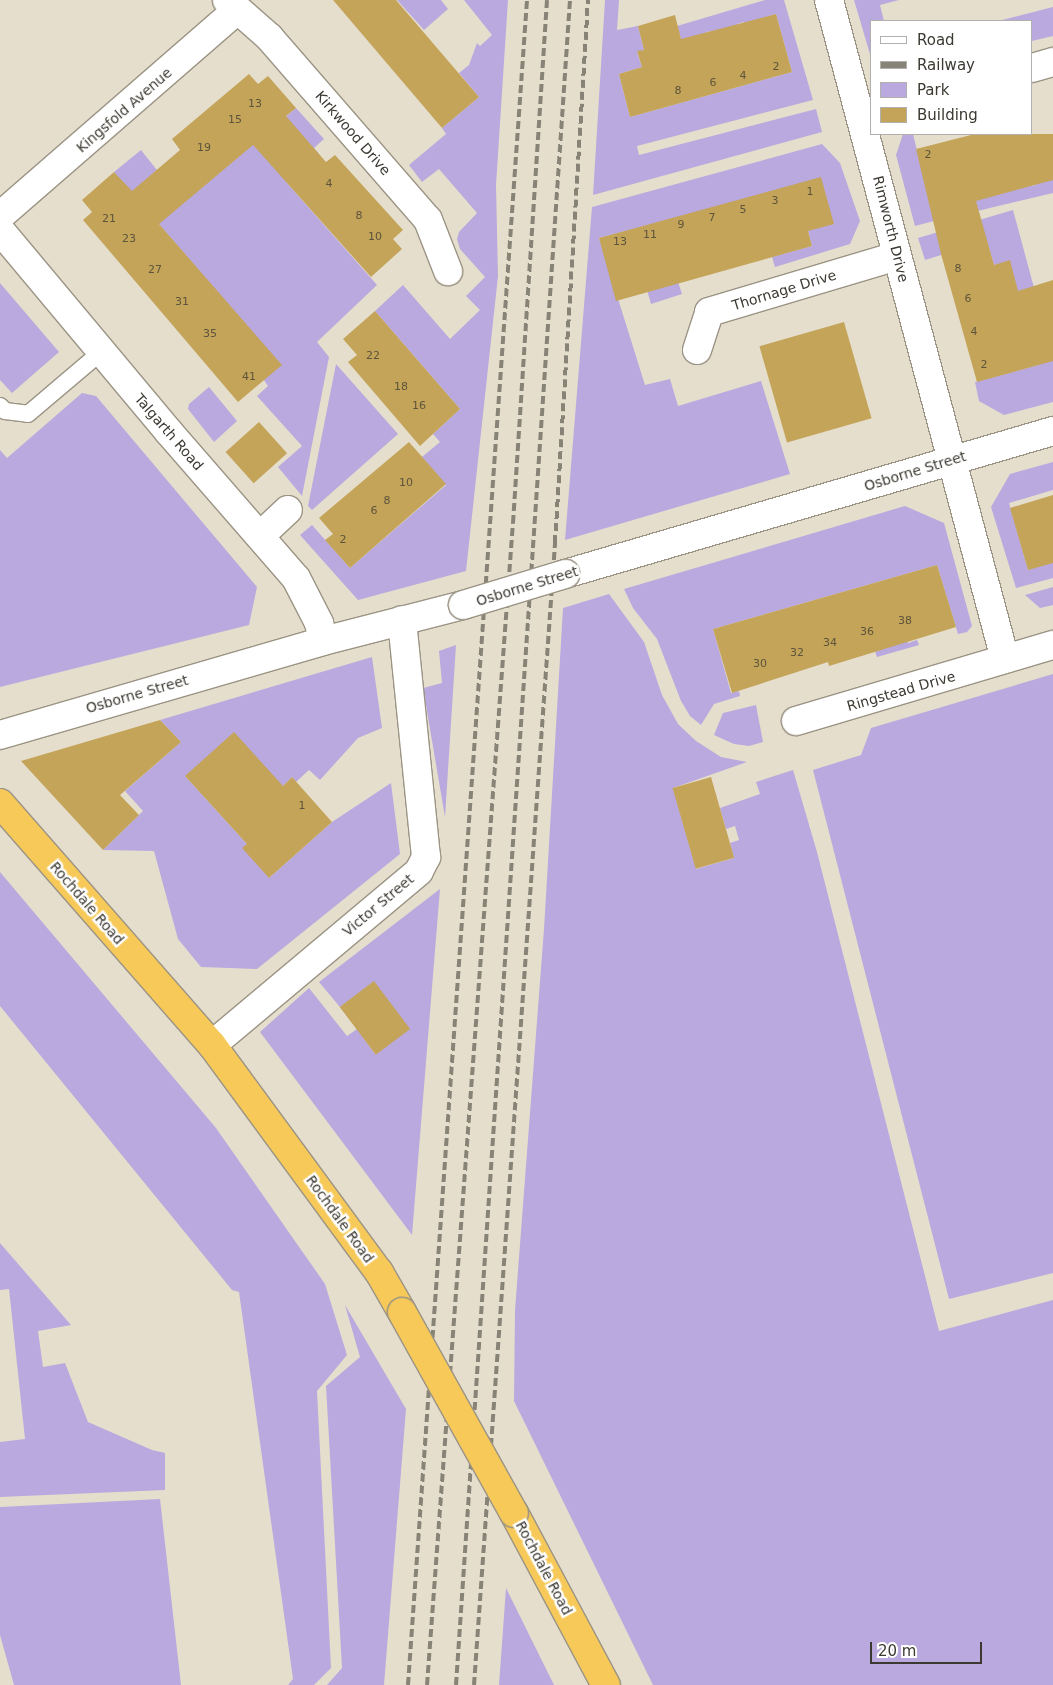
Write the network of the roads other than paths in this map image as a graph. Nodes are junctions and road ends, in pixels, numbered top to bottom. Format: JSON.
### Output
{"nodes":[{"id":1,"x":829,"y":0,"type":"edge"},
{"id":2,"x":231,"y":6,"type":"edge"},
{"id":3,"x":1053,"y":62,"type":"edge"},
{"id":4,"x":1033,"y":68,"type":"edge"},
{"id":5,"x":866,"y":109,"type":"edge"},
{"id":6,"x":870,"y":128,"type":"edge"},
{"id":7,"x":871,"y":135,"type":"edge"},
{"id":8,"x":0,"y":216,"type":"edge"},
{"id":9,"x":0,"y":230,"type":"edge"},
{"id":10,"x":897,"y":256,"type":"junction"},
{"id":11,"x":448,"y":271,"type":"dead end"},
{"id":12,"x":697,"y":350,"type":"dead end"},
{"id":13,"x":101,"y":352,"type":"junction"},
{"id":14,"x":0,"y":406,"type":"edge"},
{"id":15,"x":1053,"y":431,"type":"edge"},
{"id":16,"x":951,"y":459,"type":"junction"},
{"id":17,"x":288,"y":510,"type":"dead end"},
{"id":18,"x":260,"y":536,"type":"junction"},
{"id":19,"x":402,"y":620,"type":"junction"},
{"id":20,"x":323,"y":641,"type":"junction"},
{"id":21,"x":1053,"y":645,"type":"edge"},
{"id":22,"x":1005,"y":659,"type":"junction"},
{"id":23,"x":796,"y":721,"type":"dead end"},
{"id":24,"x":0,"y":735,"type":"edge"},
{"id":25,"x":0,"y":803,"type":"edge"},
{"id":26,"x":212,"y":1045,"type":"junction"},
{"id":27,"x":606,"y":1685,"type":"edge"}],
"edges":[{"from":1,"to":5,"type":"street","name":"Rimworth Drive"},
{"from":2,"to":8,"type":"street","name":"Kingsfold Avenue"},
{"from":2,"to":11,"type":"street","name":"Kirkwood Drive"},
{"from":3,"to":4,"type":"street"},
{"from":5,"to":6,"type":"street","name":"Rimworth Drive"},
{"from":7,"to":10,"type":"street","name":"Rimworth Drive"},
{"from":9,"to":13,"type":"street","name":"Talgarth Road"},
{"from":10,"to":12,"type":"street","name":"Thornage Drive"},
{"from":10,"to":16,"type":"street","name":"Rimworth Drive"},
{"from":13,"to":14,"type":"lane"},
{"from":13,"to":18,"type":"street","name":"Talgarth Road"},
{"from":15,"to":16,"type":"street","name":"Osborne Street"},
{"from":16,"to":19,"type":"street","name":"Osborne Street","bridge":true},
{"from":16,"to":22,"type":"street"},
{"from":17,"to":18,"type":"street"},
{"from":18,"to":20,"type":"street","name":"Talgarth Road"},
{"from":19,"to":20,"type":"street","name":"Osborne Street"},
{"from":19,"to":26,"type":"street","name":"Victor Street"},
{"from":20,"to":24,"type":"street","name":"Osborne Street"},
{"from":21,"to":22,"type":"street","name":"Ringstead Drive"},
{"from":22,"to":23,"type":"street","name":"Ringstead Drive"},
{"from":25,"to":26,"type":"highway","name":"Rochdale Road"},
{"from":26,"to":27,"type":"highway","name":"Rochdale Road","bridge":true}]}
